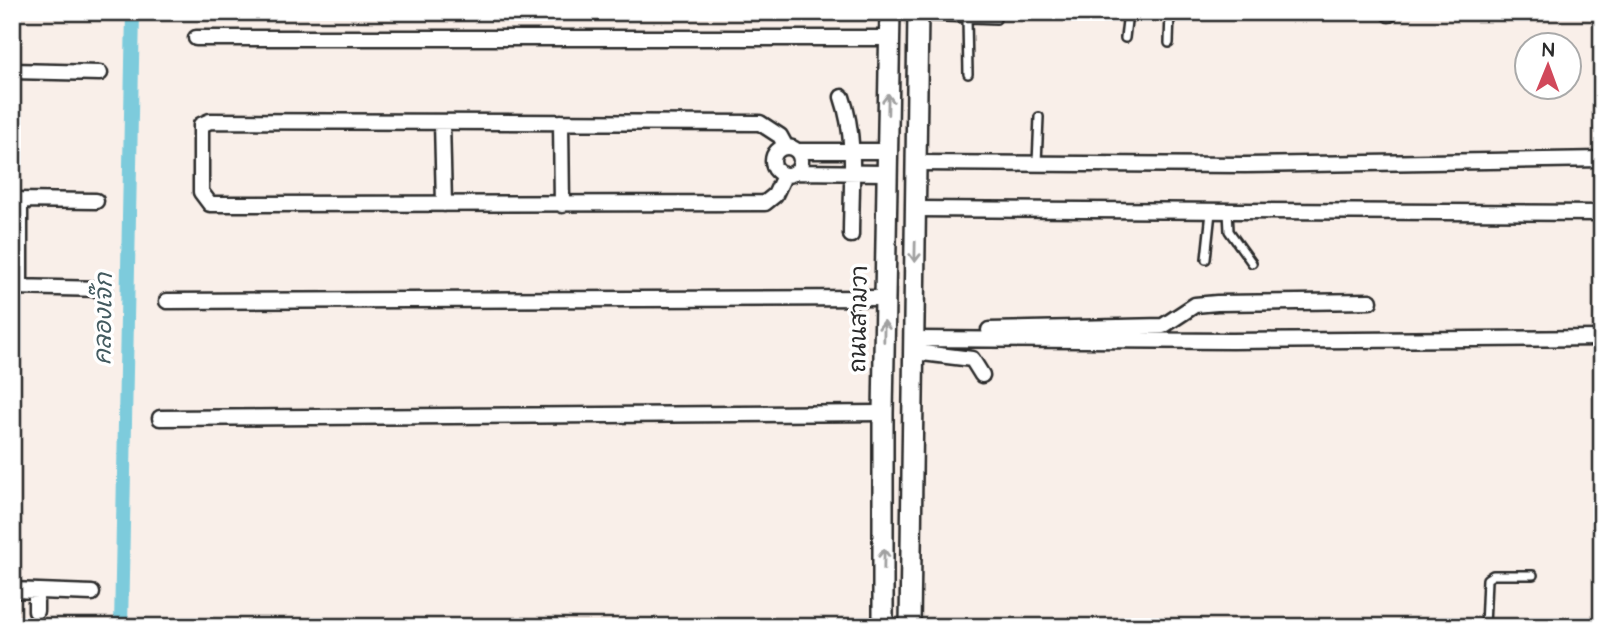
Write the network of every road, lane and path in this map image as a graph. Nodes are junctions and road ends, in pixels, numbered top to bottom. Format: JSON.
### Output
{"nodes":[{"id":1,"x":890,"y":12,"type":"edge"},
{"id":2,"x":1128,"y":12,"type":"edge"},
{"id":3,"x":1170,"y":12,"type":"edge"},
{"id":4,"x":918,"y":14,"type":"edge"},
{"id":5,"x":967,"y":18,"type":"junction"},
{"id":6,"x":996,"y":19,"type":"dead end"},
{"id":7,"x":196,"y":38,"type":"dead end"},
{"id":8,"x":1125,"y":38,"type":"dead end"},
{"id":9,"x":889,"y":43,"type":"junction"},
{"id":10,"x":1169,"y":43,"type":"dead end"},
{"id":11,"x":12,"y":71,"type":"edge"},
{"id":12,"x":100,"y":73,"type":"dead end"},
{"id":13,"x":968,"y":74,"type":"dead end"},
{"id":14,"x":842,"y":97,"type":"dead end"},
{"id":15,"x":12,"y":106,"type":"edge"},
{"id":16,"x":1039,"y":117,"type":"dead end"},
{"id":17,"x":442,"y":122,"type":"junction"},
{"id":18,"x":561,"y":122,"type":"junction"},
{"id":19,"x":13,"y":137,"type":"edge"},
{"id":20,"x":792,"y":149,"type":"junction"},
{"id":21,"x":851,"y":151,"type":"junction"},
{"id":22,"x":886,"y":151,"type":"junction"},
{"id":23,"x":1602,"y":159,"type":"edge"},
{"id":24,"x":916,"y":163,"type":"junction"},
{"id":25,"x":1037,"y":164,"type":"junction"},
{"id":26,"x":852,"y":173,"type":"junction"},
{"id":27,"x":886,"y":173,"type":"junction"},
{"id":28,"x":791,"y":174,"type":"junction"},
{"id":29,"x":16,"y":200,"type":"edge"},
{"id":30,"x":96,"y":201,"type":"dead end"},
{"id":31,"x":444,"y":204,"type":"junction"},
{"id":32,"x":562,"y":205,"type":"junction"},
{"id":33,"x":915,"y":209,"type":"junction"},
{"id":34,"x":1228,"y":211,"type":"junction"},
{"id":35,"x":1211,"y":212,"type":"junction"},
{"id":36,"x":1602,"y":213,"type":"edge"},
{"id":37,"x":851,"y":235,"type":"dead end"},
{"id":38,"x":1206,"y":259,"type":"dead end"},
{"id":39,"x":1252,"y":263,"type":"dead end"},
{"id":40,"x":16,"y":287,"type":"edge"},
{"id":41,"x":104,"y":289,"type":"dead end"},
{"id":42,"x":884,"y":298,"type":"junction"},
{"id":43,"x":167,"y":300,"type":"dead end"},
{"id":44,"x":1370,"y":301,"type":"dead end"},
{"id":45,"x":1602,"y":338,"type":"edge"},
{"id":46,"x":914,"y":341,"type":"junction"},
{"id":47,"x":982,"y":375,"type":"dead end"},
{"id":48,"x":883,"y":413,"type":"junction"},
{"id":49,"x":160,"y":418,"type":"dead end"},
{"id":50,"x":885,"y":492,"type":"junction"},
{"id":51,"x":911,"y":493,"type":"junction"},
{"id":52,"x":1533,"y":575,"type":"dead end"},
{"id":53,"x":12,"y":590,"type":"edge"},
{"id":54,"x":36,"y":591,"type":"junction"},
{"id":55,"x":92,"y":593,"type":"dead end"},
{"id":56,"x":36,"y":611,"type":"dead end"},
{"id":57,"x":883,"y":627,"type":"edge"},
{"id":58,"x":910,"y":627,"type":"edge"},
{"id":59,"x":1485,"y":627,"type":"edge"}],
"edges":[{"from":1,"to":9,"type":"street","name":"ถนนสามวา"},
{"from":2,"to":8,"type":"lane"},
{"from":3,"to":10,"type":"lane"},
{"from":4,"to":5,"type":"lane"},
{"from":4,"to":24,"type":"street"},
{"from":5,"to":6,"type":"lane"},
{"from":5,"to":13,"type":"lane"},
{"from":7,"to":9,"type":"street"},
{"from":22,"to":9,"type":"street","name":"ถนนสามวา","one_way":true},
{"from":11,"to":12,"type":"street"},
{"from":14,"to":21,"type":"street"},
{"from":15,"to":19,"type":"lane"},
{"from":16,"to":25,"type":"lane"},
{"from":17,"to":18,"type":"street"},
{"from":17,"to":31,"type":"street"},
{"from":17,"to":31,"type":"street"},
{"from":18,"to":20,"type":"street"},
{"from":18,"to":32,"type":"street"},
{"from":20,"to":21,"type":"street"},
{"from":20,"to":28,"type":"street"},
{"from":20,"to":28,"type":"street"},
{"from":21,"to":22,"type":"street"},
{"from":21,"to":26,"type":"street"},
{"from":22,"to":27,"type":"street","name":"ถนนสามวา"},
{"from":23,"to":25,"type":"street"},
{"from":24,"to":25,"type":"street"},
{"from":24,"to":33,"type":"street"},
{"from":26,"to":27,"type":"street"},
{"from":26,"to":28,"type":"street"},
{"from":26,"to":37,"type":"street"},
{"from":27,"to":42,"type":"street","name":"ถนนสามวา"},
{"from":28,"to":32,"type":"street"},
{"from":29,"to":30,"type":"street"},
{"from":29,"to":40,"type":"street"},
{"from":31,"to":32,"type":"street"},
{"from":33,"to":35,"type":"street"},
{"from":33,"to":46,"type":"street","one_way":true},
{"from":34,"to":35,"type":"street"},
{"from":34,"to":36,"type":"street"},
{"from":34,"to":39,"type":"lane"},
{"from":35,"to":38,"type":"lane"},
{"from":40,"to":41,"type":"street"},
{"from":42,"to":43,"type":"street"},
{"from":48,"to":42,"type":"street","name":"ถนนสามวา","one_way":true},
{"from":44,"to":46,"type":"street"},
{"from":45,"to":46,"type":"street"},
{"from":46,"to":47,"type":"street"},
{"from":46,"to":51,"type":"street"},
{"from":48,"to":49,"type":"street"},
{"from":48,"to":50,"type":"street","name":"ถนนสามวา"},
{"from":50,"to":51,"type":"street"},
{"from":57,"to":50,"type":"street","name":"ถนนสามวา","one_way":true},
{"from":51,"to":58,"type":"street"},
{"from":52,"to":59,"type":"lane"},
{"from":53,"to":54,"type":"street"},
{"from":54,"to":55,"type":"street"},
{"from":54,"to":56,"type":"street"}]}
